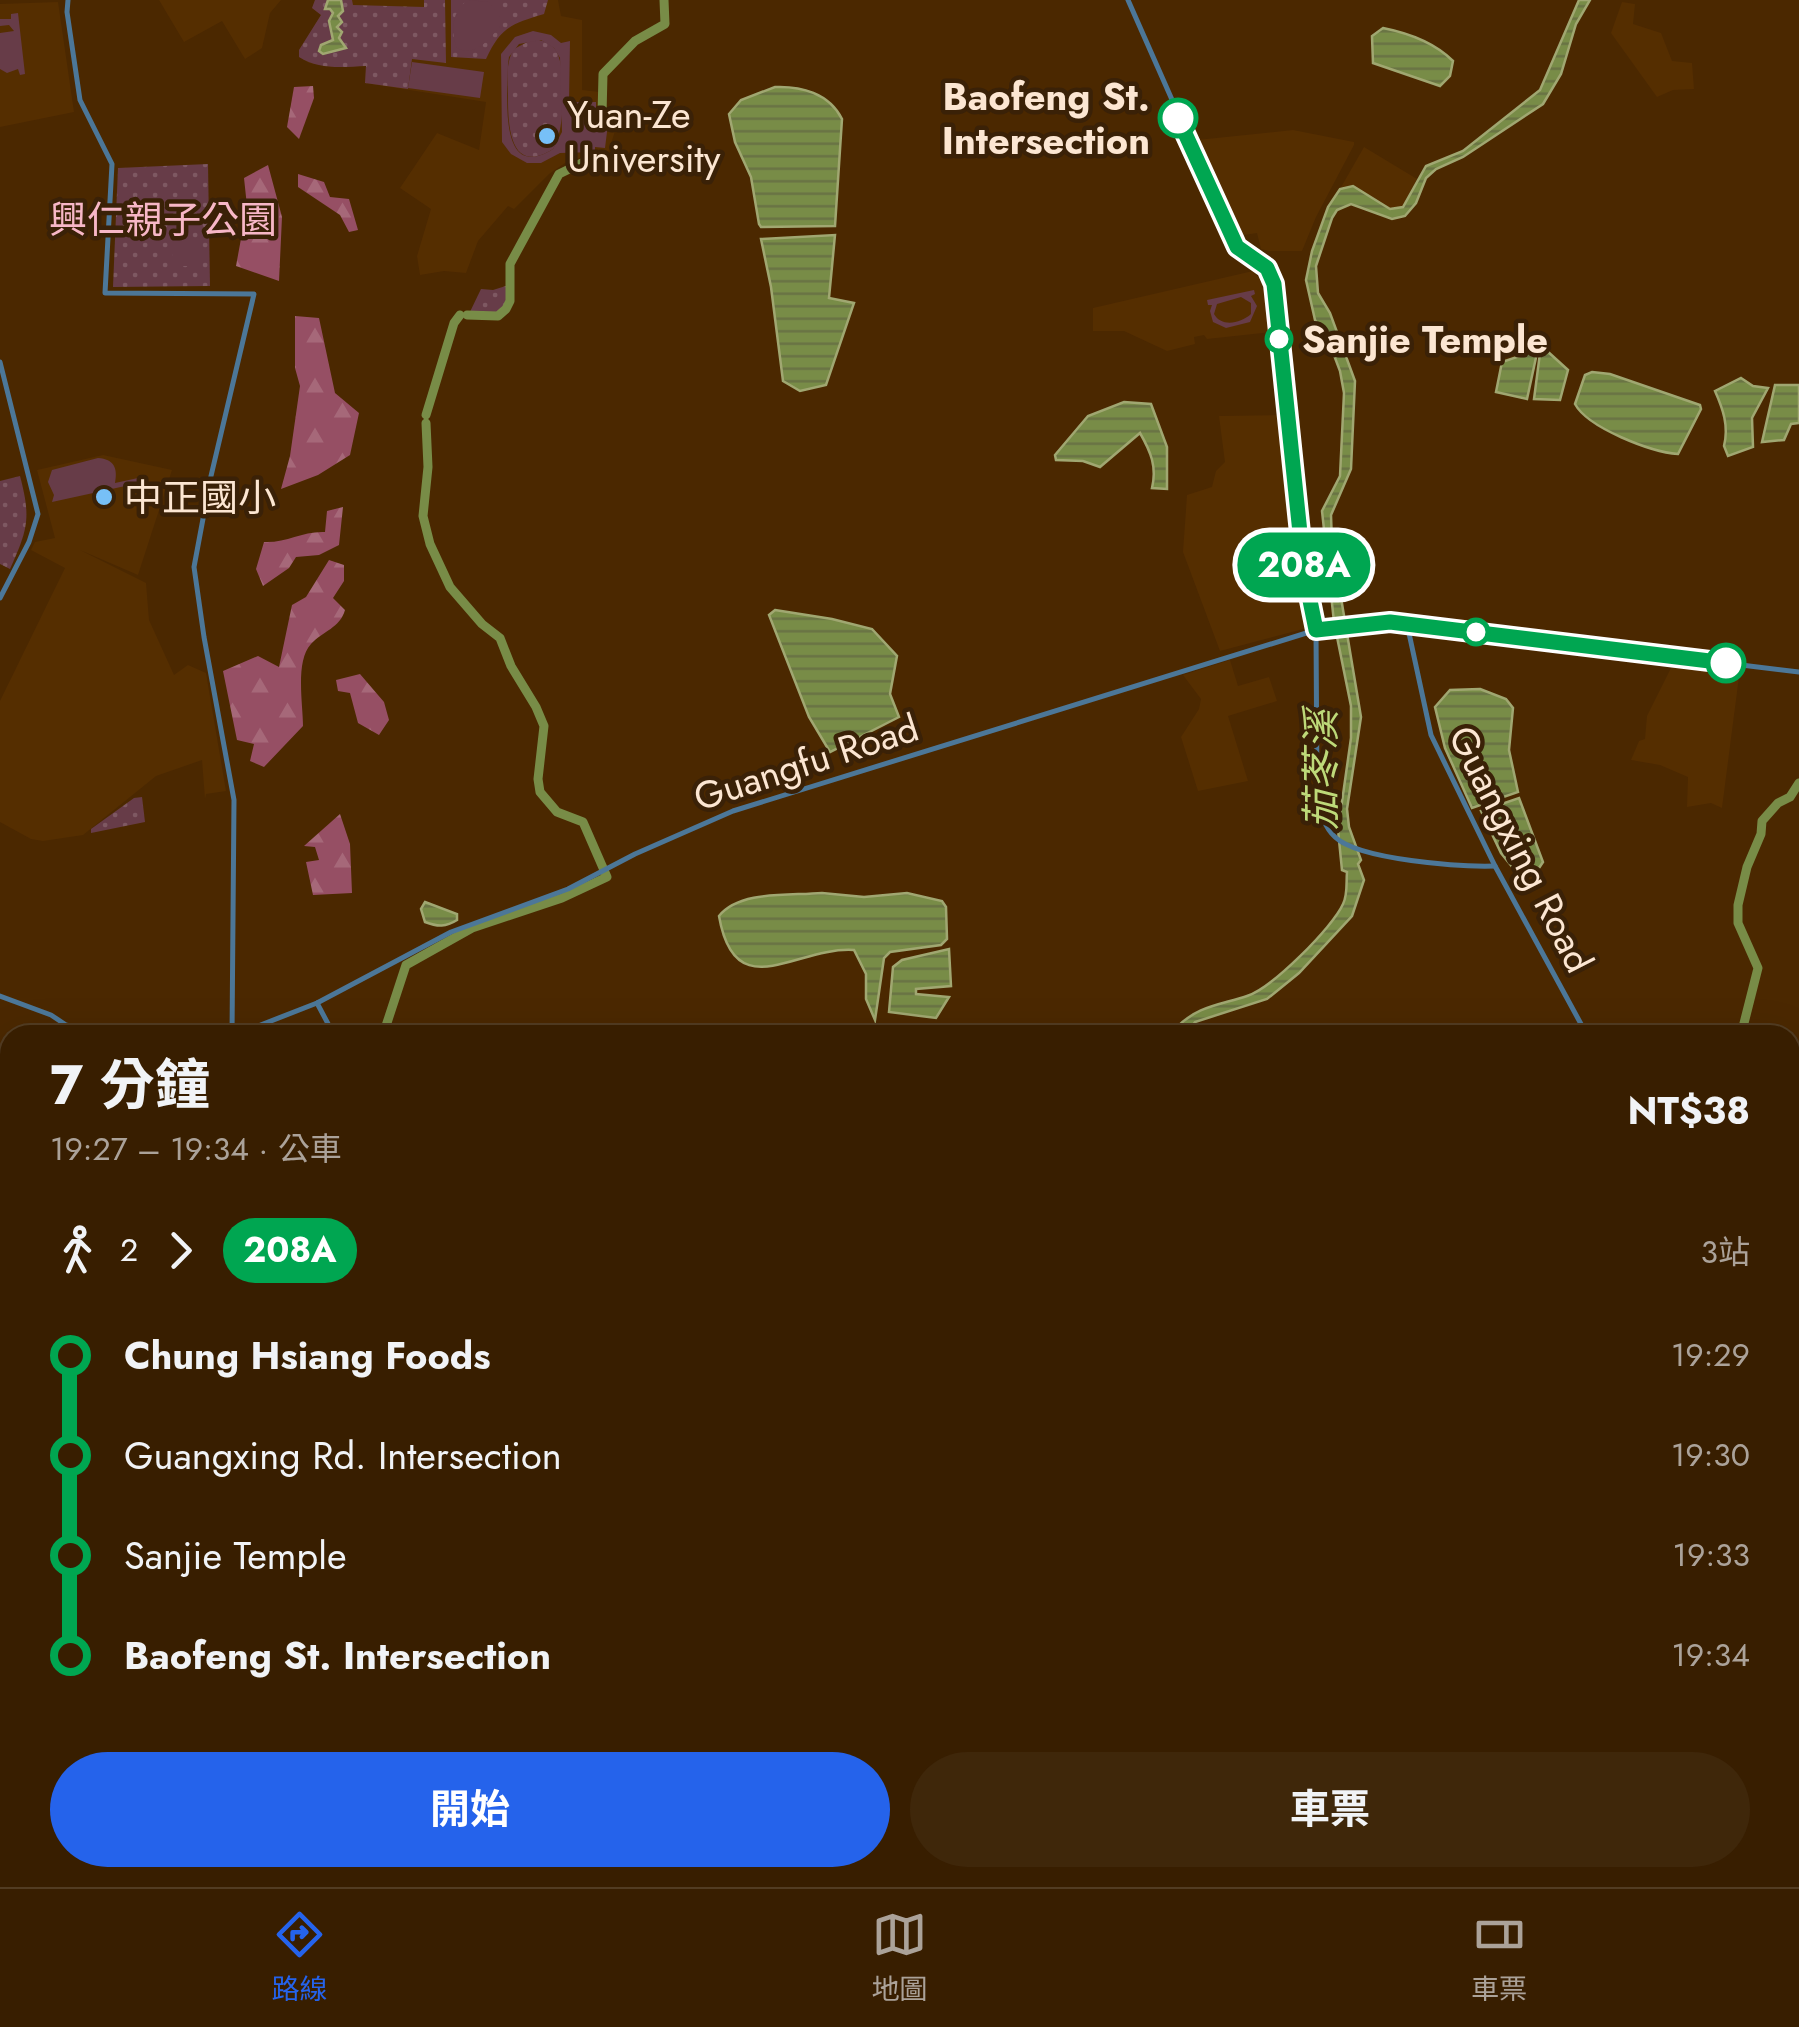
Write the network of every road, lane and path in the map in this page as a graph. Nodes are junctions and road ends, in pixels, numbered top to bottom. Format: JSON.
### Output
{"nodes":[{"id":1,"x":68,"y":0,"type":"edge"},
{"id":2,"x":1128,"y":0,"type":"edge"},
{"id":3,"x":0,"y":362,"type":"edge"},
{"id":4,"x":0,"y":598,"type":"edge"},
{"id":5,"x":1407,"y":624,"type":"junction"},
{"id":6,"x":1316,"y":630,"type":"junction"},
{"id":7,"x":1799,"y":672,"type":"edge"},
{"id":8,"x":1495,"y":866,"type":"junction"},
{"id":9,"x":0,"y":996,"type":"edge"},
{"id":10,"x":317,"y":1003,"type":"junction"},
{"id":11,"x":66,"y":1025,"type":"edge"},
{"id":12,"x":234,"y":1025,"type":"edge"},
{"id":13,"x":260,"y":1025,"type":"edge"},
{"id":14,"x":329,"y":1025,"type":"edge"},
{"id":15,"x":1582,"y":1025,"type":"edge"}],
"edges":[{"from":1,"to":12,"type":"street"},
{"from":2,"to":6,"type":"street"},
{"from":3,"to":4,"type":"street"},
{"from":5,"to":6,"type":"street","name":"Guangfu Road"},
{"from":5,"to":7,"type":"street"},
{"from":5,"to":8,"type":"street","name":"Guangxing Road"},
{"from":6,"to":8,"type":"street"},
{"from":6,"to":10,"type":"street","name":"Guangfu Road"},
{"from":8,"to":15,"type":"street","name":"Guangxing Road"},
{"from":9,"to":11,"type":"street"},
{"from":10,"to":13,"type":"street","name":"Guangfu Road"},
{"from":10,"to":14,"type":"street"}]}
